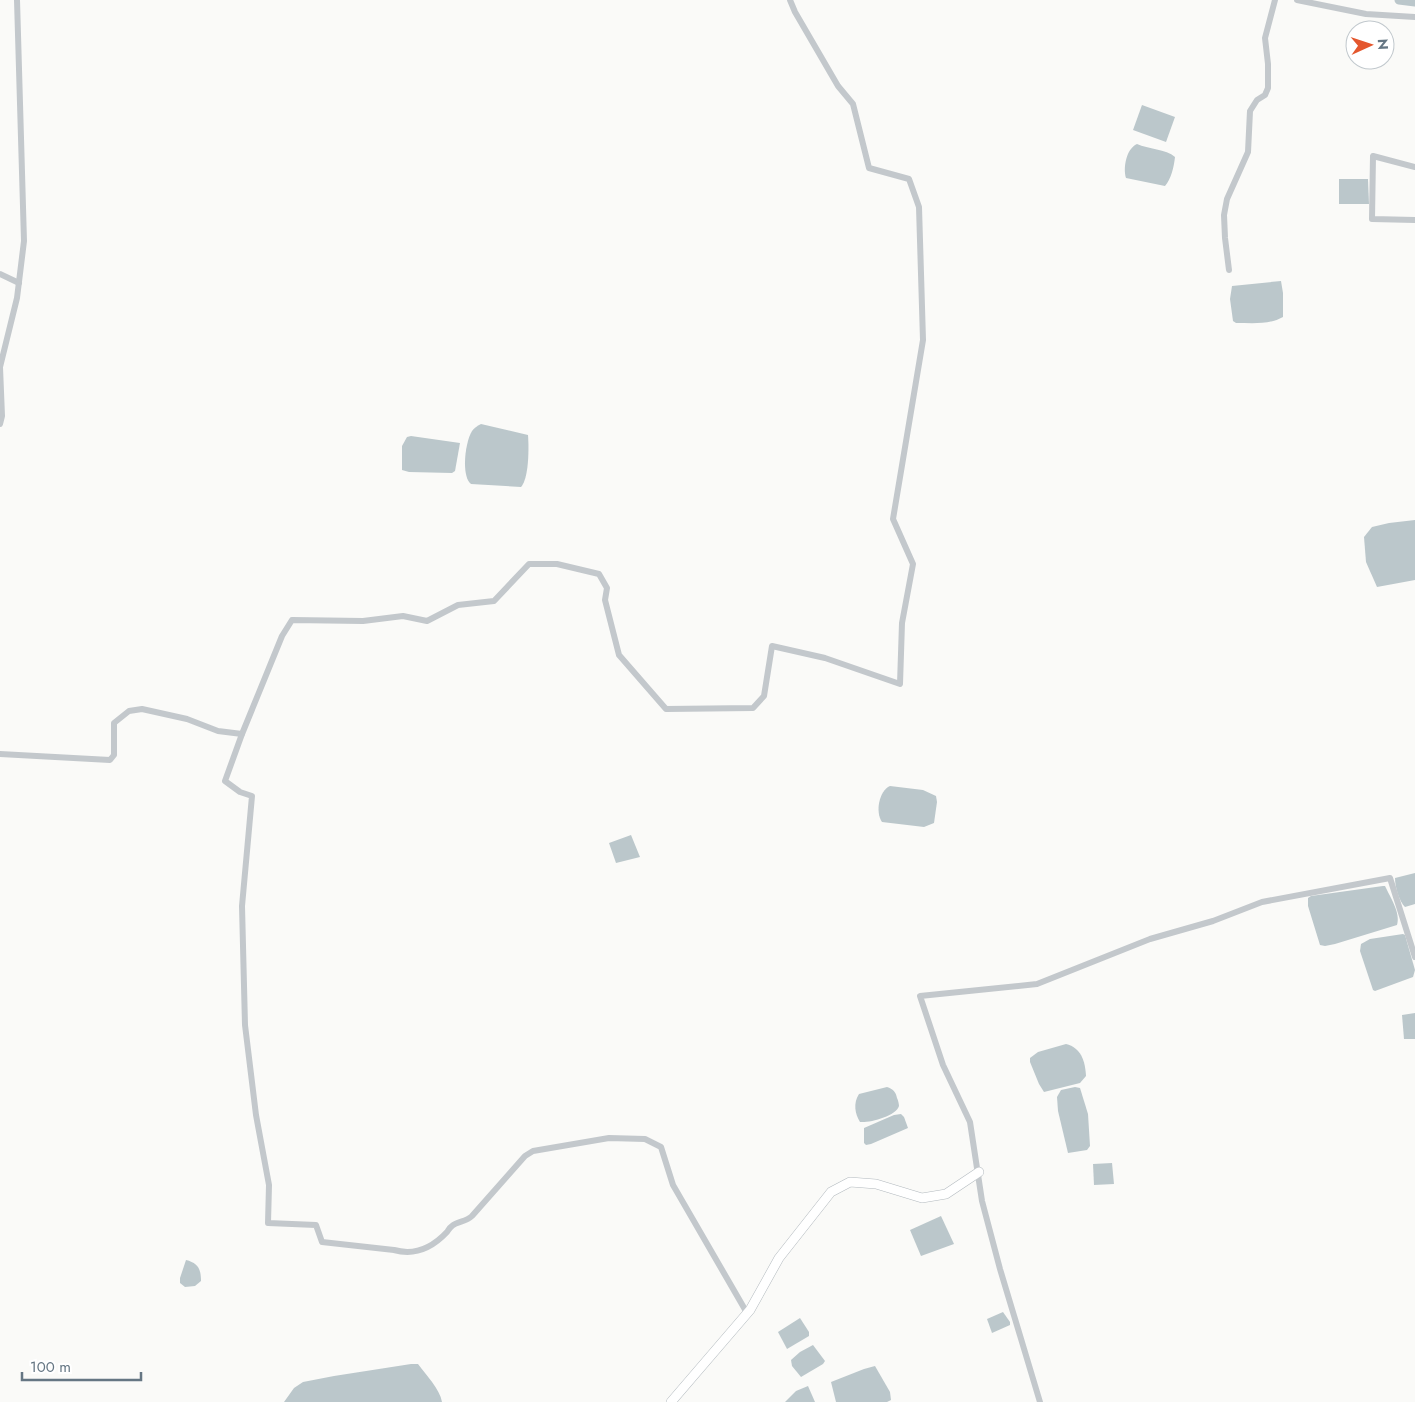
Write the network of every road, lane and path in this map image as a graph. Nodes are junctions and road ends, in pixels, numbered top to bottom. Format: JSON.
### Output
{"nodes":[{"id":1,"x":17,"y":0,"type":"edge"},
{"id":2,"x":790,"y":0,"type":"edge"},
{"id":3,"x":1275,"y":0,"type":"edge"},
{"id":4,"x":1297,"y":0,"type":"edge"},
{"id":5,"x":1415,"y":17,"type":"edge"},
{"id":6,"x":1415,"y":167,"type":"edge"},
{"id":7,"x":1415,"y":220,"type":"edge"},
{"id":8,"x":1229,"y":270,"type":"dead end"},
{"id":9,"x":0,"y":274,"type":"edge"},
{"id":10,"x":19,"y":283,"type":"junction"},
{"id":11,"x":0,"y":424,"type":"edge"},
{"id":12,"x":242,"y":734,"type":"junction"},
{"id":13,"x":0,"y":754,"type":"edge"},
{"id":14,"x":1415,"y":957,"type":"edge"},
{"id":15,"x":979,"y":1172,"type":"junction"},
{"id":16,"x":747,"y":1313,"type":"junction"},
{"id":17,"x":671,"y":1402,"type":"edge"},
{"id":18,"x":1040,"y":1402,"type":"edge"}],
"edges":[{"from":1,"to":10,"type":"street"},
{"from":2,"to":12,"type":"street"},
{"from":3,"to":8,"type":"street"},
{"from":4,"to":5,"type":"street"},
{"from":6,"to":7,"type":"street"},
{"from":9,"to":10,"type":"street"},
{"from":10,"to":11,"type":"street"},
{"from":12,"to":13,"type":"street"},
{"from":12,"to":16,"type":"street"},
{"from":14,"to":15,"type":"street"},
{"from":15,"to":16,"type":"street"},
{"from":15,"to":18,"type":"street"},
{"from":16,"to":17,"type":"street"}]}
